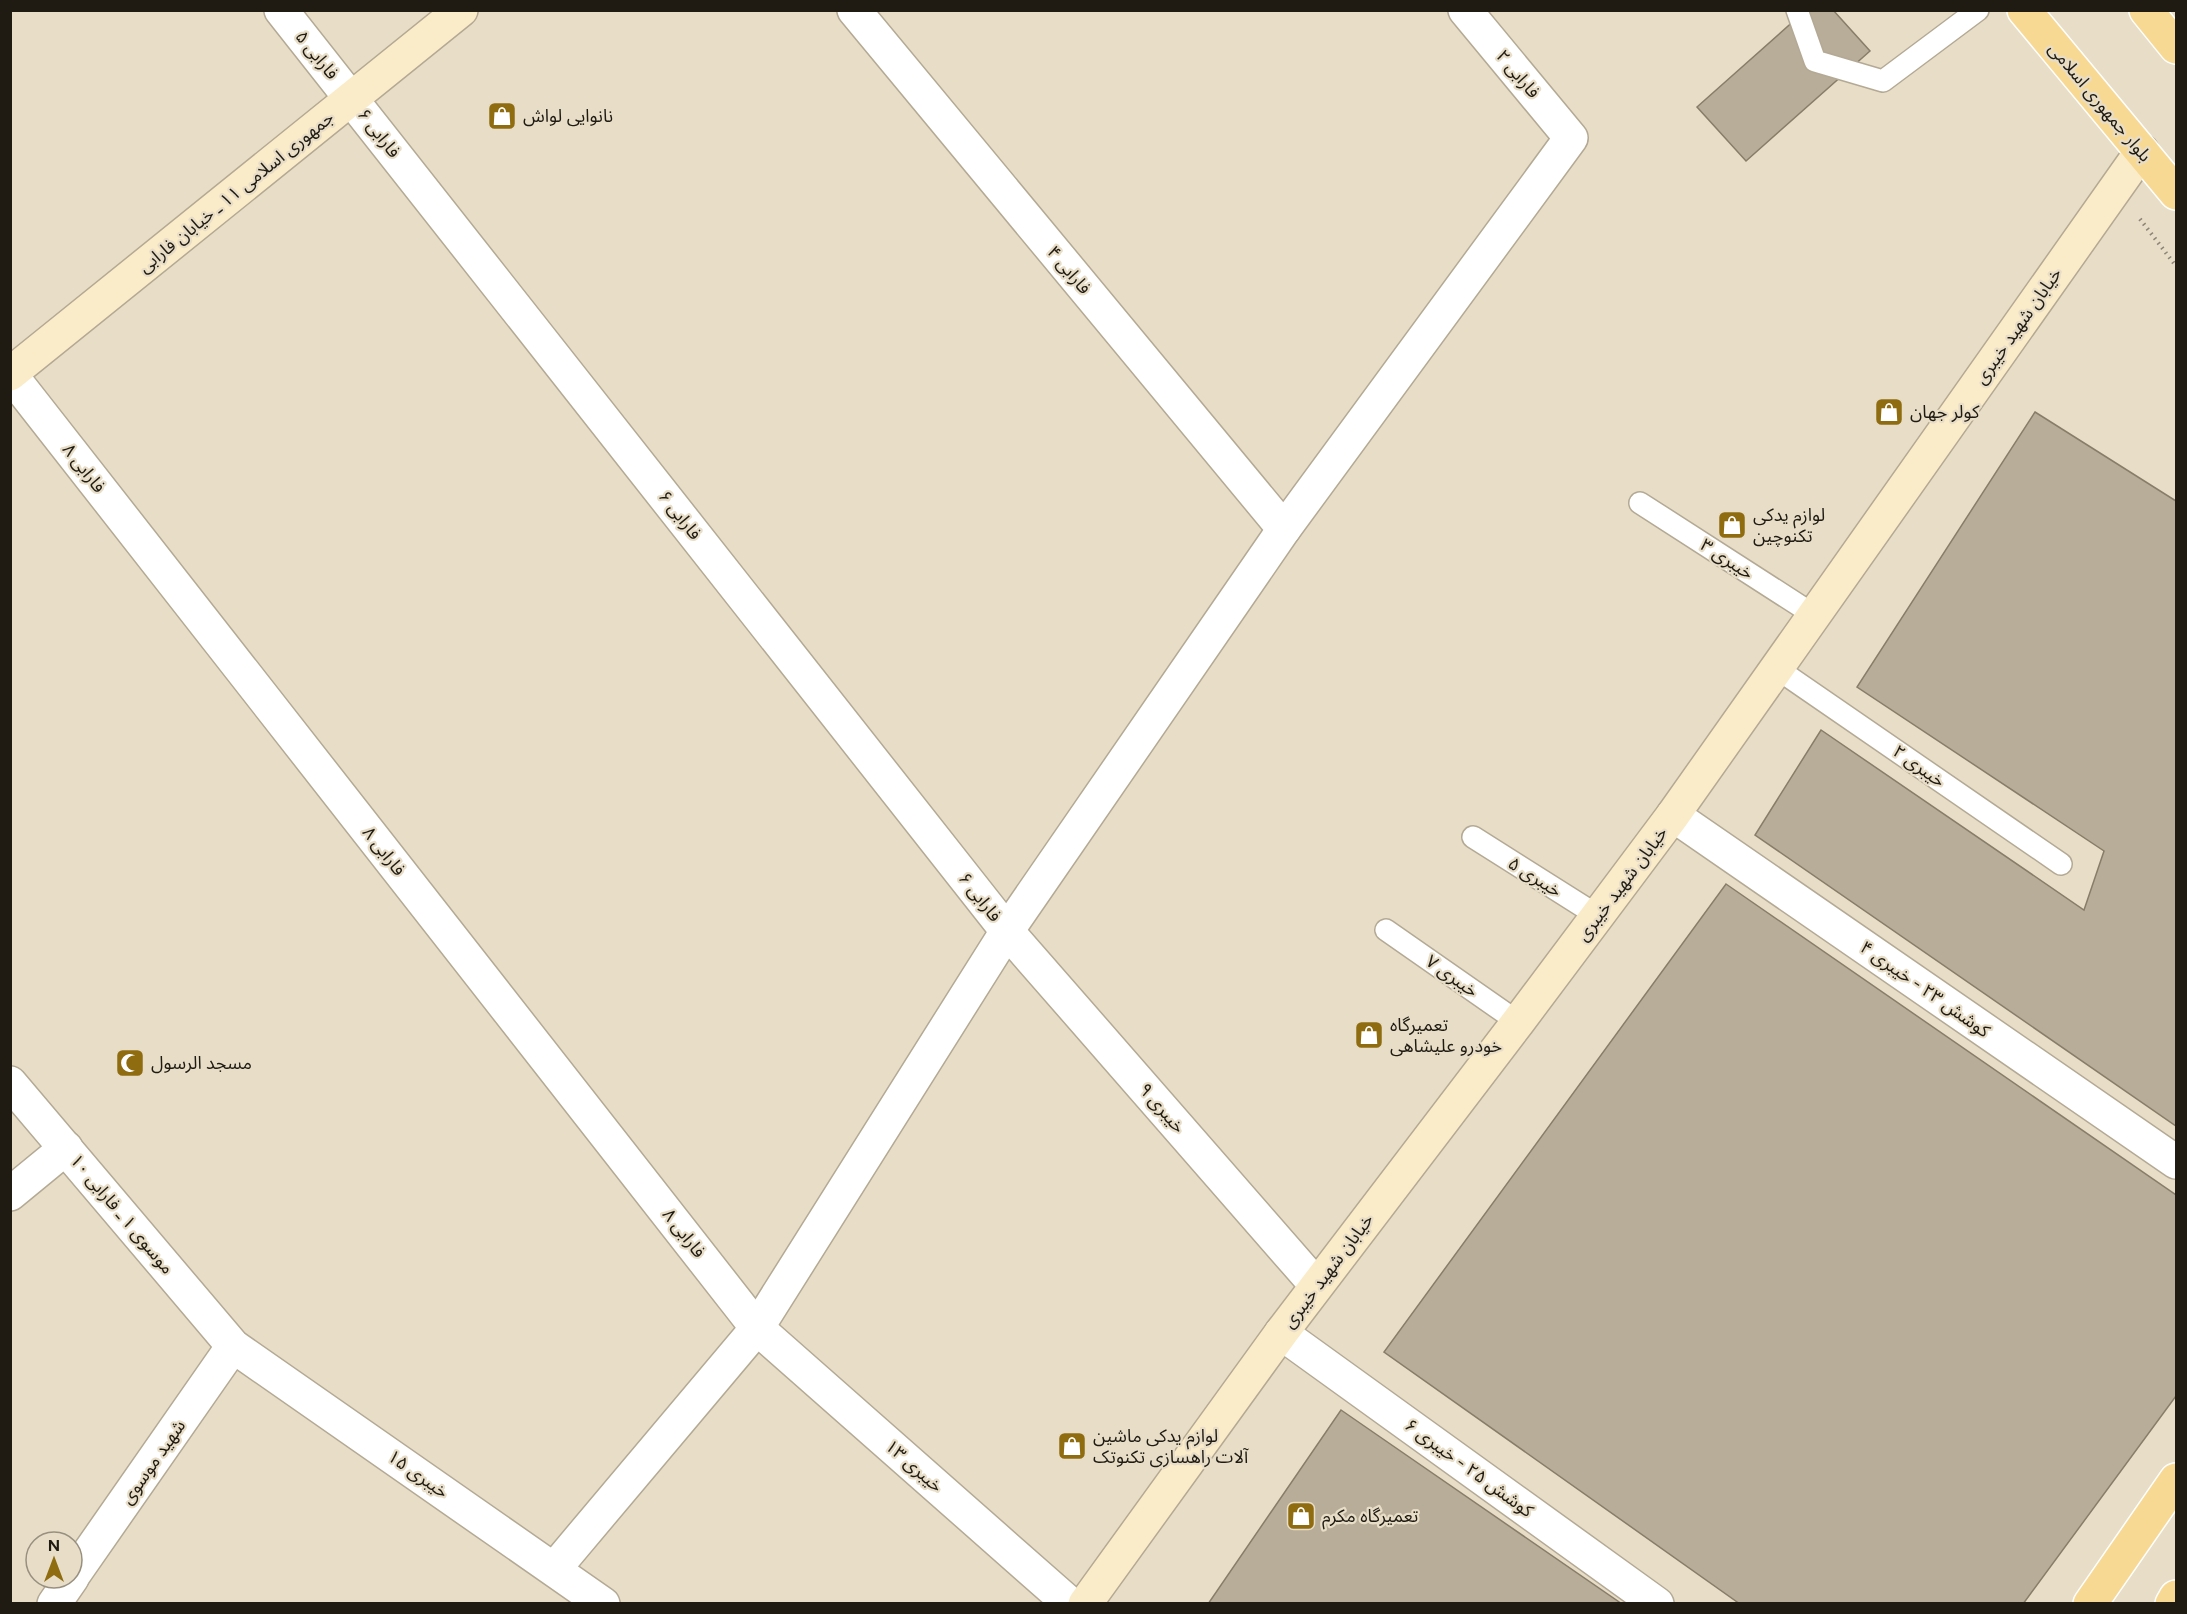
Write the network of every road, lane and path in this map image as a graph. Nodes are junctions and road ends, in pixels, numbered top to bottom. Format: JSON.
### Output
{"nodes":[{"id":1,"x":281,"y":10,"type":"edge"},
{"id":2,"x":461,"y":10,"type":"edge"},
{"id":3,"x":854,"y":10,"type":"edge"},
{"id":4,"x":1465,"y":10,"type":"edge"},
{"id":5,"x":1797,"y":10,"type":"edge"},
{"id":6,"x":1977,"y":10,"type":"edge"},
{"id":7,"x":2024,"y":10,"type":"edge"},
{"id":8,"x":2146,"y":10,"type":"edge"},
{"id":9,"x":2176,"y":47,"type":"edge"},
{"id":10,"x":352,"y":99,"type":"junction"},
{"id":11,"x":2142,"y":152,"type":"junction"},
{"id":12,"x":2176,"y":193,"type":"edge"},
{"id":13,"x":10,"y":374,"type":"edge"},
{"id":14,"x":1640,"y":503,"type":"dead end"},
{"id":15,"x":1284,"y":530,"type":"junction"},
{"id":16,"x":1814,"y":615,"type":"junction"},
{"id":17,"x":1776,"y":668,"type":"junction"},
{"id":18,"x":1674,"y":815,"type":"junction"},
{"id":19,"x":1473,"y":837,"type":"dead end"},
{"id":20,"x":2061,"y":864,"type":"dead end"},
{"id":21,"x":1598,"y":916,"type":"junction"},
{"id":22,"x":1386,"y":930,"type":"dead end"},
{"id":23,"x":1007,"y":931,"type":"junction"},
{"id":24,"x":1518,"y":1022,"type":"junction"},
{"id":25,"x":10,"y":1083,"type":"edge"},
{"id":26,"x":66,"y":1148,"type":"junction"},
{"id":27,"x":2176,"y":1162,"type":"edge"},
{"id":28,"x":10,"y":1194,"type":"edge"},
{"id":29,"x":1316,"y":1286,"type":"junction"},
{"id":30,"x":757,"y":1328,"type":"junction"},
{"id":31,"x":1281,"y":1333,"type":"junction"},
{"id":32,"x":233,"y":1346,"type":"junction"},
{"id":33,"x":2176,"y":1480,"type":"edge"},
{"id":34,"x":84,"y":1561,"type":"edge"},
{"id":35,"x":555,"y":1568,"type":"junction"},
{"id":36,"x":64,"y":1590,"type":"edge"},
{"id":37,"x":2176,"y":1597,"type":"edge"},
{"id":38,"x":54,"y":1604,"type":"edge"},
{"id":39,"x":603,"y":1604,"type":"edge"},
{"id":40,"x":1070,"y":1604,"type":"edge"},
{"id":41,"x":1085,"y":1604,"type":"edge"},
{"id":42,"x":1657,"y":1604,"type":"edge"},
{"id":43,"x":2090,"y":1604,"type":"edge"},
{"id":44,"x":2172,"y":1604,"type":"edge"}],
"edges":[{"from":1,"to":10,"type":"street","name":"فارابی ۵"},
{"from":2,"to":10,"type":"street","name":"جمهوری اسلامی ۱۱ ـ خیابان فارابی"},
{"from":3,"to":15,"type":"street","name":"فارابی ۴"},
{"from":4,"to":15,"type":"street","name":"فارابی ۲"},
{"from":5,"to":6,"type":"lane"},
{"from":7,"to":11,"type":"main road","name":"بلوار جمهوری اسلامی"},
{"from":8,"to":9,"type":"main road"},
{"from":10,"to":13,"type":"street","name":"جمهوری اسلامی ۱۱ ـ خیابان فارابی"},
{"from":10,"to":23,"type":"street","name":"فارابی ۶"},
{"from":11,"to":12,"type":"main road","name":"بلوار جمهوری اسلامی"},
{"from":11,"to":16,"type":"street","name":"خیابان شهید خیبری"},
{"from":13,"to":30,"type":"street","name":"فارابی ۸"},
{"from":14,"to":16,"type":"lane","name":"خیبری ۳"},
{"from":15,"to":23,"type":"street"},
{"from":16,"to":17,"type":"street","name":"خیابان شهید خیبری"},
{"from":17,"to":18,"type":"street","name":"خیابان شهید خیبری"},
{"from":17,"to":20,"type":"lane","name":"خیبری ۲"},
{"from":18,"to":21,"type":"street","name":"خیابان شهید خیبری"},
{"from":18,"to":27,"type":"street","name":"کوشش ۲۳ - خیبری ۴"},
{"from":19,"to":21,"type":"lane","name":"خیبری ۵"},
{"from":21,"to":24,"type":"street","name":"خیابان شهید خیبری"},
{"from":22,"to":24,"type":"lane","name":"خیبری ۷"},
{"from":23,"to":29,"type":"street","name":"خیبری ۹"},
{"from":23,"to":30,"type":"street"},
{"from":24,"to":29,"type":"street","name":"خیابان شهید خیبری"},
{"from":25,"to":26,"type":"street","name":"موسوی ۱ ـ فارابی ۱۰"},
{"from":26,"to":28,"type":"street"},
{"from":26,"to":32,"type":"street","name":"موسوی ۱ ـ فارابی ۱۰"},
{"from":29,"to":31,"type":"street","name":"خیابان شهید خیبری"},
{"from":30,"to":35,"type":"street"},
{"from":30,"to":40,"type":"street","name":"خیبری ۱۳"},
{"from":31,"to":41,"type":"street","name":"خیابان شهید خیبری"},
{"from":31,"to":42,"type":"street","name":"کوشش ۲۵ - خیبری ۶"},
{"from":32,"to":34,"type":"street","name":"شهید موسوی"},
{"from":32,"to":35,"type":"street","name":"خیبری ۱۵"},
{"from":33,"to":43,"type":"main road"},
{"from":35,"to":39,"type":"street","name":"خیبری ۱۵"},
{"from":36,"to":38,"type":"street","name":"شهید موسوی"},
{"from":37,"to":44,"type":"main road"}]}
